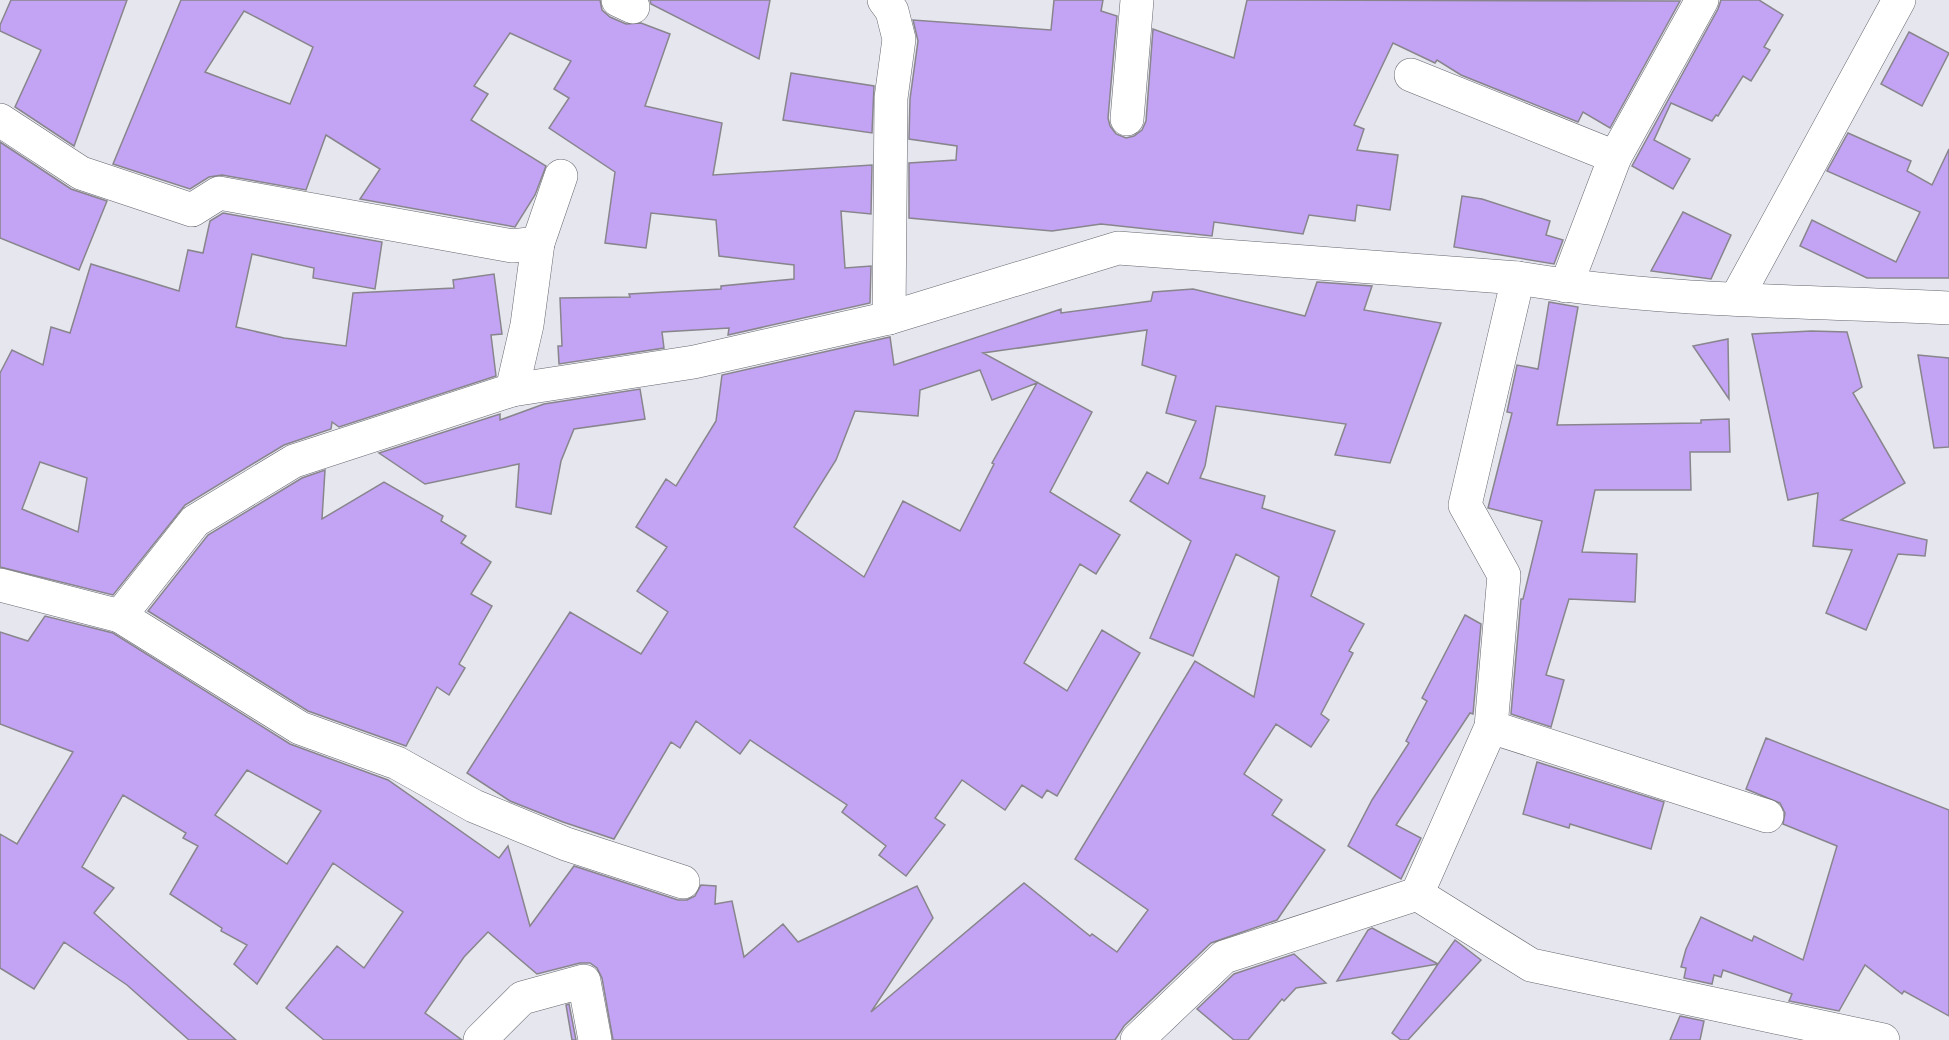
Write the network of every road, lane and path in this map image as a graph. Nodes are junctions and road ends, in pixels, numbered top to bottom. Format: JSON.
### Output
{"nodes":[{"id":1,"x":884,"y":0,"type":"edge"},
{"id":2,"x":1137,"y":0,"type":"edge"},
{"id":3,"x":1702,"y":0,"type":"edge"},
{"id":4,"x":1899,"y":0,"type":"edge"},
{"id":5,"x":1411,"y":75,"type":"dead end"},
{"id":6,"x":1127,"y":119,"type":"dead end"},
{"id":7,"x":0,"y":120,"type":"edge"},
{"id":8,"x":1615,"y":156,"type":"junction"},
{"id":9,"x":561,"y":176,"type":"dead end"},
{"id":10,"x":538,"y":243,"type":"junction"},
{"id":11,"x":1518,"y":278,"type":"junction"},
{"id":12,"x":1566,"y":286,"type":"junction"},
{"id":13,"x":1736,"y":299,"type":"junction"},
{"id":14,"x":1949,"y":308,"type":"edge"},
{"id":15,"x":889,"y":318,"type":"junction"},
{"id":16,"x":512,"y":390,"type":"junction"},
{"id":17,"x":0,"y":585,"type":"edge"},
{"id":18,"x":120,"y":616,"type":"junction"},
{"id":19,"x":1491,"y":727,"type":"junction"},
{"id":20,"x":1767,"y":816,"type":"dead end"},
{"id":21,"x":683,"y":882,"type":"dead end"},
{"id":22,"x":1417,"y":894,"type":"junction"},
{"id":23,"x":480,"y":1040,"type":"edge"},
{"id":24,"x":595,"y":1040,"type":"edge"},
{"id":25,"x":1137,"y":1040,"type":"edge"},
{"id":26,"x":1883,"y":1040,"type":"edge"}],
"edges":[{"from":1,"to":15,"type":"street"},
{"from":2,"to":6,"type":"street"},
{"from":3,"to":8,"type":"street"},
{"from":4,"to":13,"type":"street"},
{"from":5,"to":8,"type":"street"},
{"from":7,"to":10,"type":"street"},
{"from":8,"to":12,"type":"street"},
{"from":9,"to":10,"type":"street"},
{"from":10,"to":16,"type":"street"},
{"from":11,"to":12,"type":"street"},
{"from":11,"to":15,"type":"street"},
{"from":11,"to":19,"type":"street"},
{"from":12,"to":13,"type":"street"},
{"from":13,"to":14,"type":"street"},
{"from":15,"to":16,"type":"street"},
{"from":16,"to":18,"type":"street"},
{"from":17,"to":18,"type":"street"},
{"from":18,"to":21,"type":"street"},
{"from":19,"to":20,"type":"street"},
{"from":19,"to":22,"type":"street"},
{"from":22,"to":25,"type":"street"},
{"from":22,"to":26,"type":"street"},
{"from":23,"to":24,"type":"street"}]}
